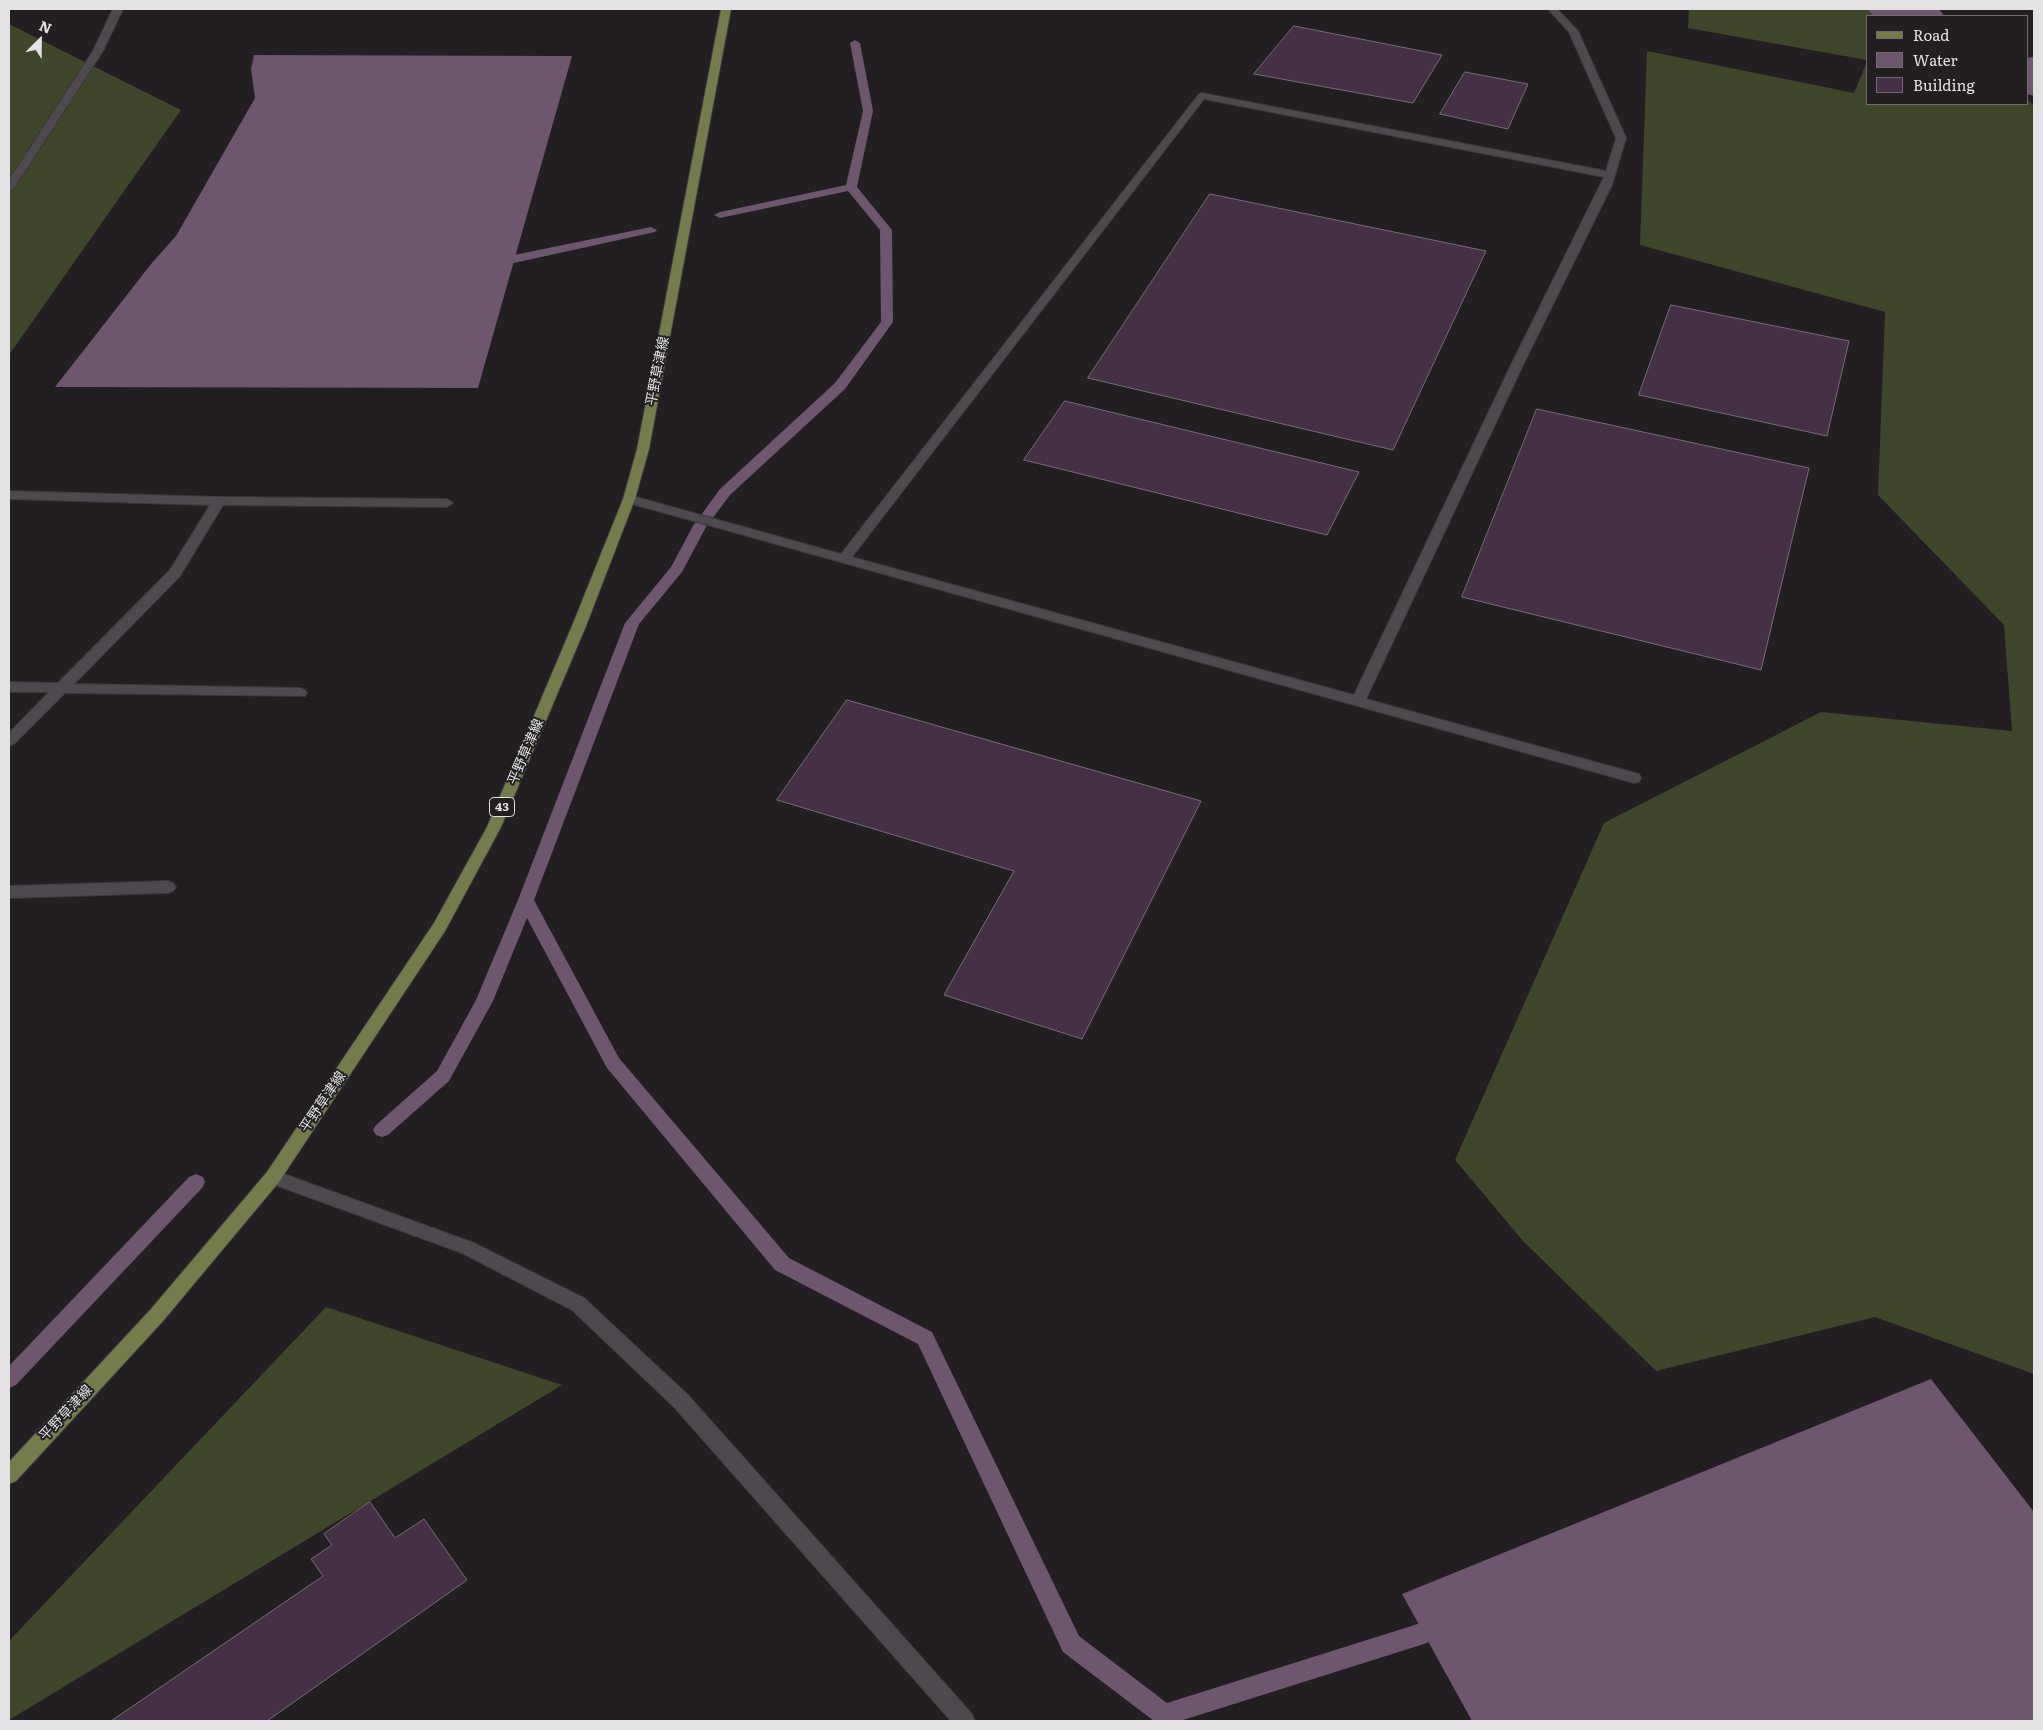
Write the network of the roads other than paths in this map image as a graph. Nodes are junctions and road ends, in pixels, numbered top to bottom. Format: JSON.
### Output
{"nodes":[{"id":1,"x":118,"y":9,"type":"edge"},
{"id":2,"x":726,"y":9,"type":"edge"},
{"id":3,"x":1552,"y":9,"type":"edge"},
{"id":4,"x":1610,"y":175,"type":"junction"},
{"id":5,"x":9,"y":188,"type":"edge"},
{"id":6,"x":9,"y":495,"type":"edge"},
{"id":7,"x":629,"y":499,"type":"junction"},
{"id":8,"x":219,"y":501,"type":"junction"},
{"id":9,"x":448,"y":503,"type":"dead end"},
{"id":10,"x":844,"y":559,"type":"junction"},
{"id":11,"x":9,"y":687,"type":"edge"},
{"id":12,"x":62,"y":688,"type":"junction"},
{"id":13,"x":300,"y":693,"type":"dead end"},
{"id":14,"x":1358,"y":701,"type":"junction"},
{"id":15,"x":9,"y":741,"type":"edge"},
{"id":16,"x":1634,"y":778,"type":"dead end"},
{"id":17,"x":168,"y":887,"type":"dead end"},
{"id":18,"x":9,"y":892,"type":"edge"},
{"id":19,"x":273,"y":1177,"type":"junction"},
{"id":20,"x":9,"y":1475,"type":"edge"},
{"id":21,"x":965,"y":1721,"type":"edge"}],
"edges":[{"from":1,"to":5,"type":"street"},
{"from":2,"to":7,"type":"main road","name":"平野草津線","number":"43"},
{"from":3,"to":4,"type":"street"},
{"from":4,"to":10,"type":"street"},
{"from":4,"to":14,"type":"street"},
{"from":6,"to":8,"type":"street"},
{"from":7,"to":10,"type":"street"},
{"from":7,"to":19,"type":"main road","name":"平野草津線","number":"43"},
{"from":8,"to":9,"type":"street"},
{"from":8,"to":12,"type":"street"},
{"from":10,"to":14,"type":"street"},
{"from":11,"to":12,"type":"street"},
{"from":12,"to":13,"type":"street"},
{"from":12,"to":15,"type":"street"},
{"from":14,"to":16,"type":"street"},
{"from":17,"to":18,"type":"street"},
{"from":19,"to":20,"type":"main road","name":"平野草津線","number":"43"},
{"from":19,"to":21,"type":"street"}]}
